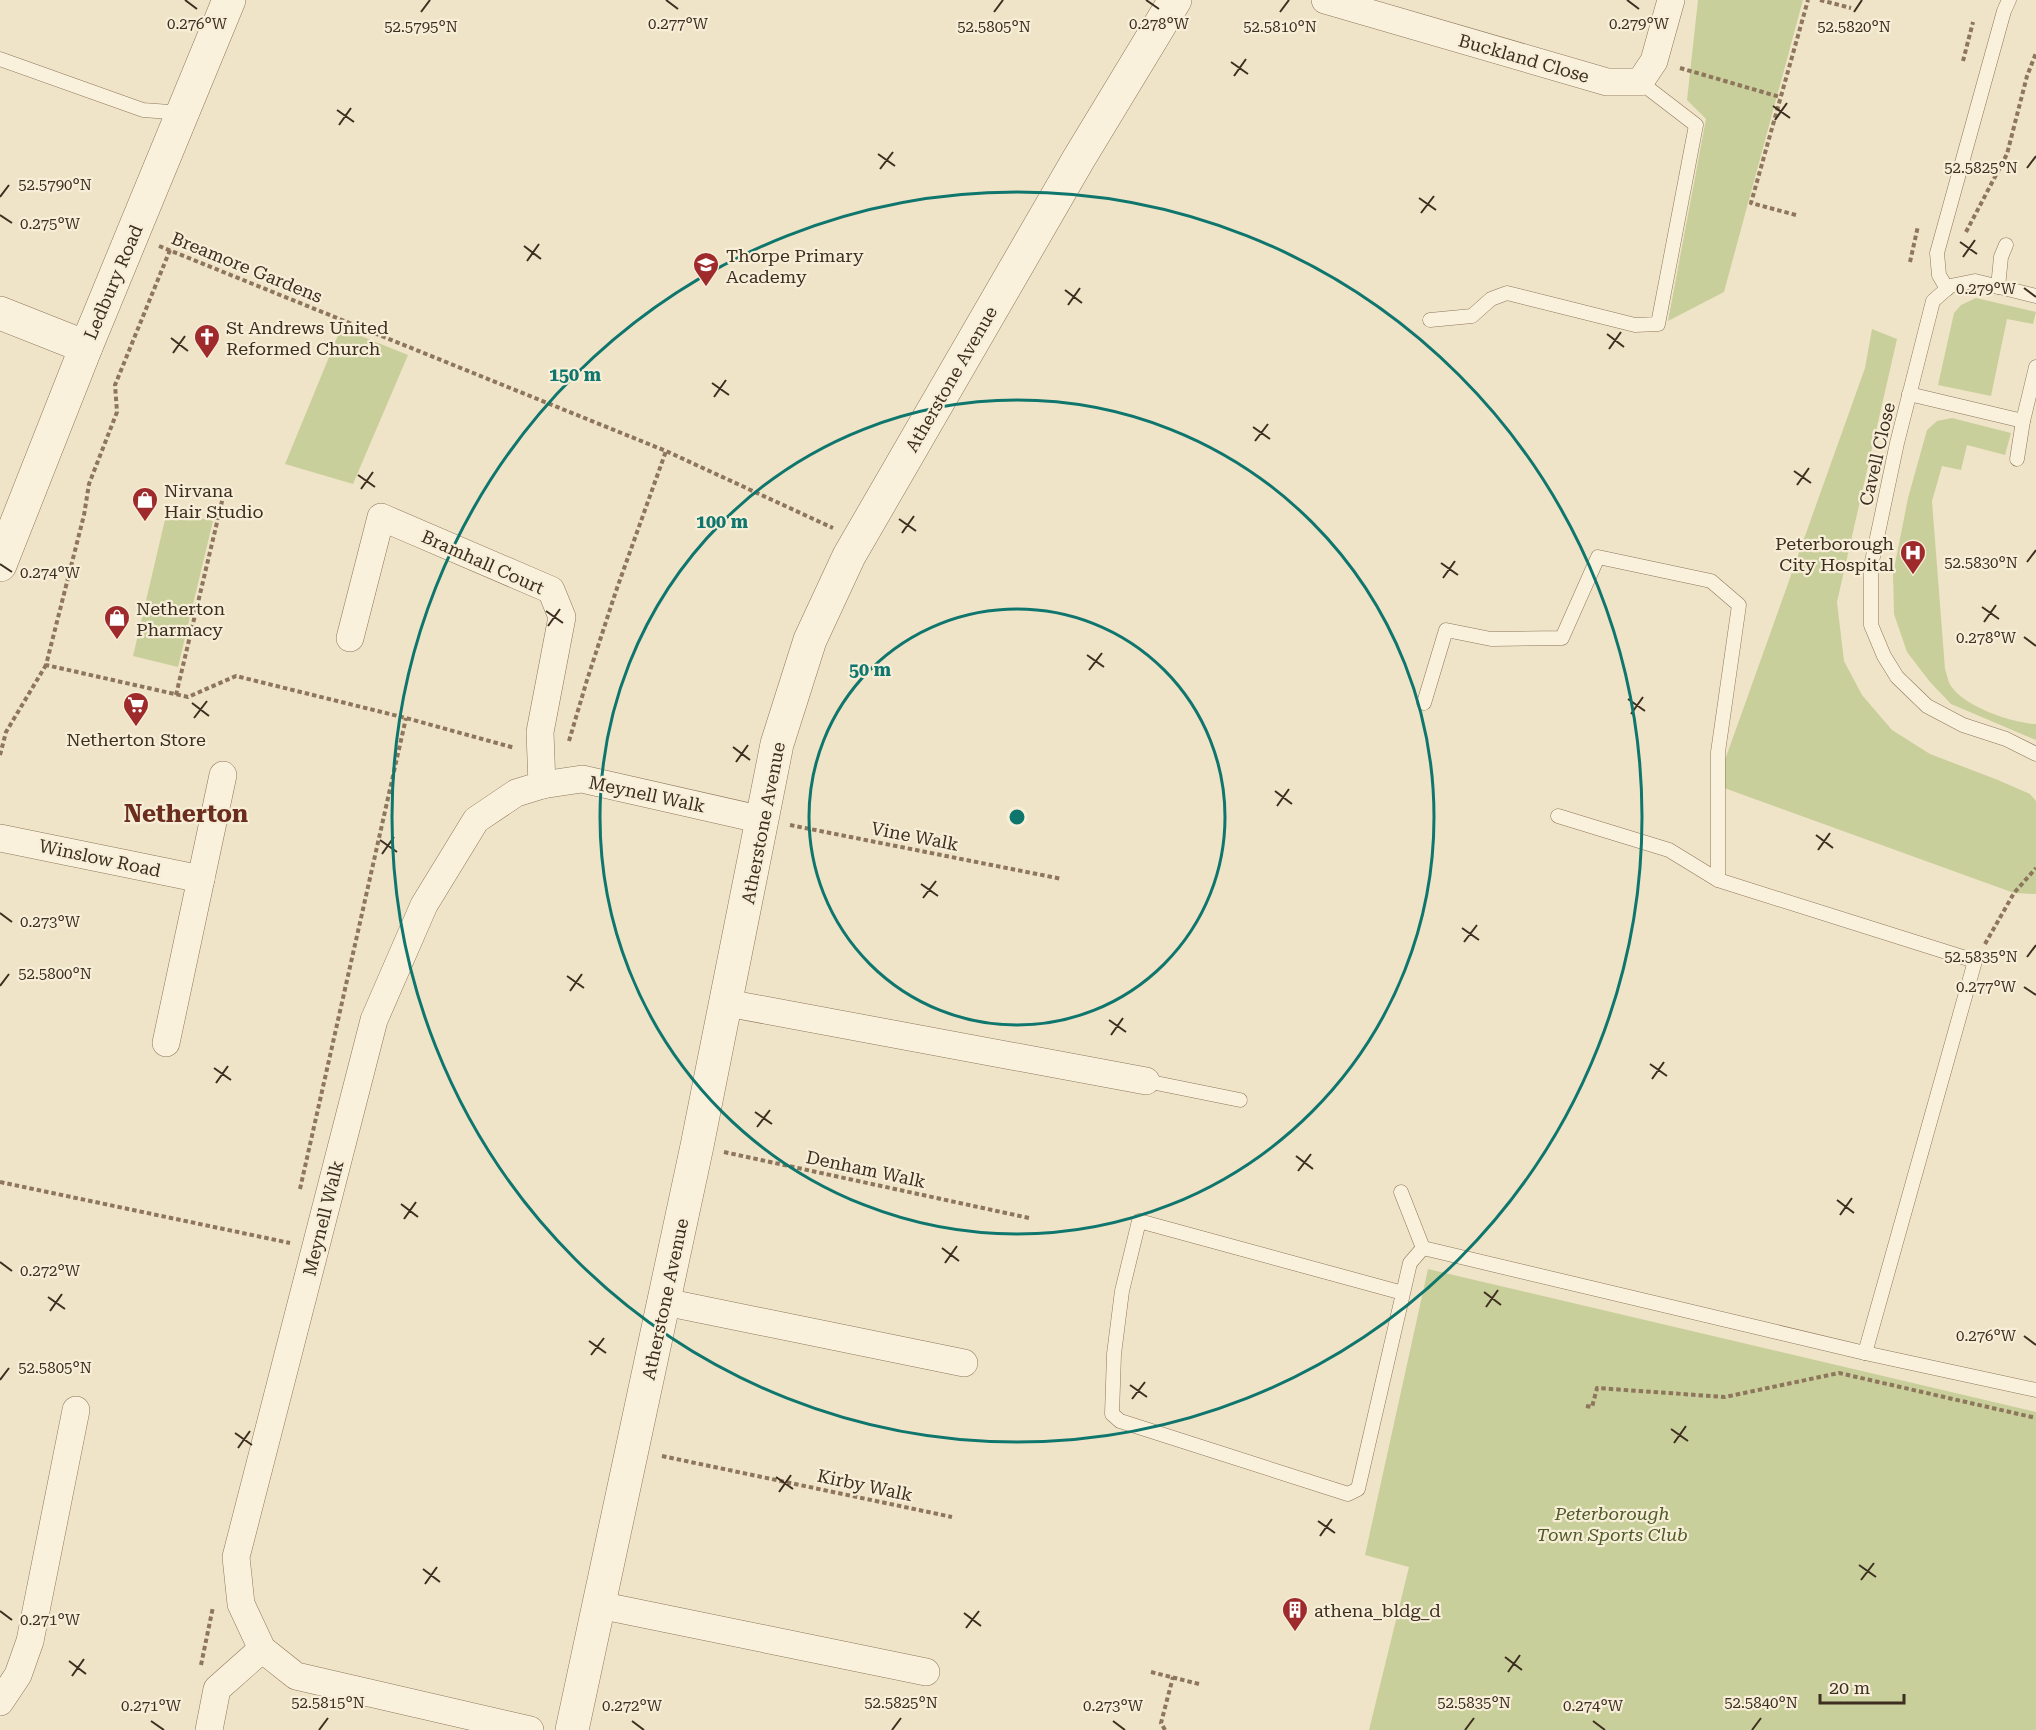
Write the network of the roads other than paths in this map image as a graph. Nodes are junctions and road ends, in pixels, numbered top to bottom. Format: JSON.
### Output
{"nodes":[{"id":1,"x":229,"y":0,"type":"edge"},
{"id":2,"x":1175,"y":0,"type":"edge"},
{"id":3,"x":1325,"y":0,"type":"edge"},
{"id":4,"x":1671,"y":0,"type":"edge"},
{"id":5,"x":2009,"y":0,"type":"edge"},
{"id":6,"x":0,"y":59,"type":"edge"},
{"id":7,"x":1647,"y":71,"type":"junction"},
{"id":8,"x":183,"y":113,"type":"junction"},
{"id":9,"x":2006,"y":245,"type":"dead end"},
{"id":10,"x":1998,"y":287,"type":"junction"},
{"id":11,"x":1947,"y":289,"type":"junction"},
{"id":12,"x":2036,"y":296,"type":"edge"},
{"id":13,"x":0,"y":313,"type":"edge"},
{"id":14,"x":1430,"y":320,"type":"dead end"},
{"id":15,"x":86,"y":347,"type":"junction"},
{"id":16,"x":2036,"y":367,"type":"edge"},
{"id":17,"x":1909,"y":394,"type":"junction"},
{"id":18,"x":2024,"y":421,"type":"junction"},
{"id":19,"x":2017,"y":459,"type":"dead end"},
{"id":20,"x":0,"y":565,"type":"edge"},
{"id":21,"x":351,"y":638,"type":"dead end"},
{"id":22,"x":1424,"y":704,"type":"dead end"},
{"id":23,"x":2036,"y":754,"type":"edge"},
{"id":24,"x":223,"y":775,"type":"dead end"},
{"id":25,"x":542,"y":785,"type":"junction"},
{"id":26,"x":1558,"y":816,"type":"dead end"},
{"id":27,"x":763,"y":820,"type":"junction"},
{"id":28,"x":0,"y":838,"type":"edge"},
{"id":29,"x":201,"y":879,"type":"junction"},
{"id":30,"x":1718,"y":880,"type":"junction"},
{"id":31,"x":727,"y":1003,"type":"junction"},
{"id":32,"x":166,"y":1043,"type":"dead end"},
{"id":33,"x":1146,"y":1081,"type":"joint"},
{"id":34,"x":1240,"y":1100,"type":"dead end"},
{"id":35,"x":1401,"y":1192,"type":"dead end"},
{"id":36,"x":1423,"y":1248,"type":"junction"},
{"id":37,"x":1403,"y":1293,"type":"junction"},
{"id":38,"x":665,"y":1302,"type":"junction"},
{"id":39,"x":1865,"y":1353,"type":"junction"},
{"id":40,"x":964,"y":1363,"type":"dead end"},
{"id":41,"x":2036,"y":1390,"type":"edge"},
{"id":42,"x":76,"y":1410,"type":"dead end"},
{"id":43,"x":599,"y":1605,"type":"junction"},
{"id":44,"x":262,"y":1648,"type":"junction"},
{"id":45,"x":926,"y":1672,"type":"dead end"},
{"id":46,"x":0,"y":1702,"type":"edge"},
{"id":47,"x":209,"y":1730,"type":"edge"},
{"id":48,"x":530,"y":1730,"type":"edge"},
{"id":49,"x":572,"y":1730,"type":"edge"}],
"edges":[{"from":1,"to":8,"type":"street","name":"Ledbury Road"},
{"from":2,"to":27,"type":"street","name":"Atherstone Avenue"},
{"from":3,"to":7,"type":"street","name":"Buckland Close"},
{"from":4,"to":7,"type":"street"},
{"from":5,"to":11,"type":"lane"},
{"from":6,"to":8,"type":"lane"},
{"from":7,"to":14,"type":"lane"},
{"from":8,"to":15,"type":"street","name":"Ledbury Road"},
{"from":9,"to":10,"type":"lane"},
{"from":10,"to":11,"type":"lane"},
{"from":10,"to":12,"type":"lane"},
{"from":11,"to":17,"type":"lane","name":"Cavell Close"},
{"from":13,"to":15,"type":"street"},
{"from":15,"to":20,"type":"street","name":"Ledbury Road"},
{"from":16,"to":18,"type":"lane"},
{"from":17,"to":18,"type":"lane","name":"Cavell Close"},
{"from":17,"to":23,"type":"lane","name":"Cavell Close"},
{"from":18,"to":19,"type":"lane"},
{"from":21,"to":25,"type":"street","name":"Bramhall Court"},
{"from":22,"to":30,"type":"lane"},
{"from":24,"to":29,"type":"street"},
{"from":25,"to":27,"type":"street","name":"Meynell Walk"},
{"from":25,"to":44,"type":"street","name":"Meynell Walk"},
{"from":26,"to":30,"type":"lane"},
{"from":27,"to":31,"type":"street","name":"Atherstone Avenue"},
{"from":28,"to":29,"type":"street","name":"Winslow Road"},
{"from":29,"to":32,"type":"street"},
{"from":30,"to":39,"type":"lane"},
{"from":31,"to":33,"type":"street"},
{"from":31,"to":38,"type":"street","name":"Atherstone Avenue"},
{"from":33,"to":34,"type":"lane"},
{"from":35,"to":36,"type":"lane"},
{"from":36,"to":37,"type":"lane"},
{"from":36,"to":39,"type":"lane"},
{"from":37,"to":37,"type":"lane"},
{"from":38,"to":40,"type":"street"},
{"from":38,"to":43,"type":"street","name":"Atherstone Avenue"},
{"from":39,"to":41,"type":"lane"},
{"from":42,"to":46,"type":"street"},
{"from":43,"to":45,"type":"street"},
{"from":43,"to":49,"type":"street","name":"Atherstone Avenue"},
{"from":44,"to":47,"type":"street"},
{"from":44,"to":48,"type":"street","name":"Meynell Walk"}]}
